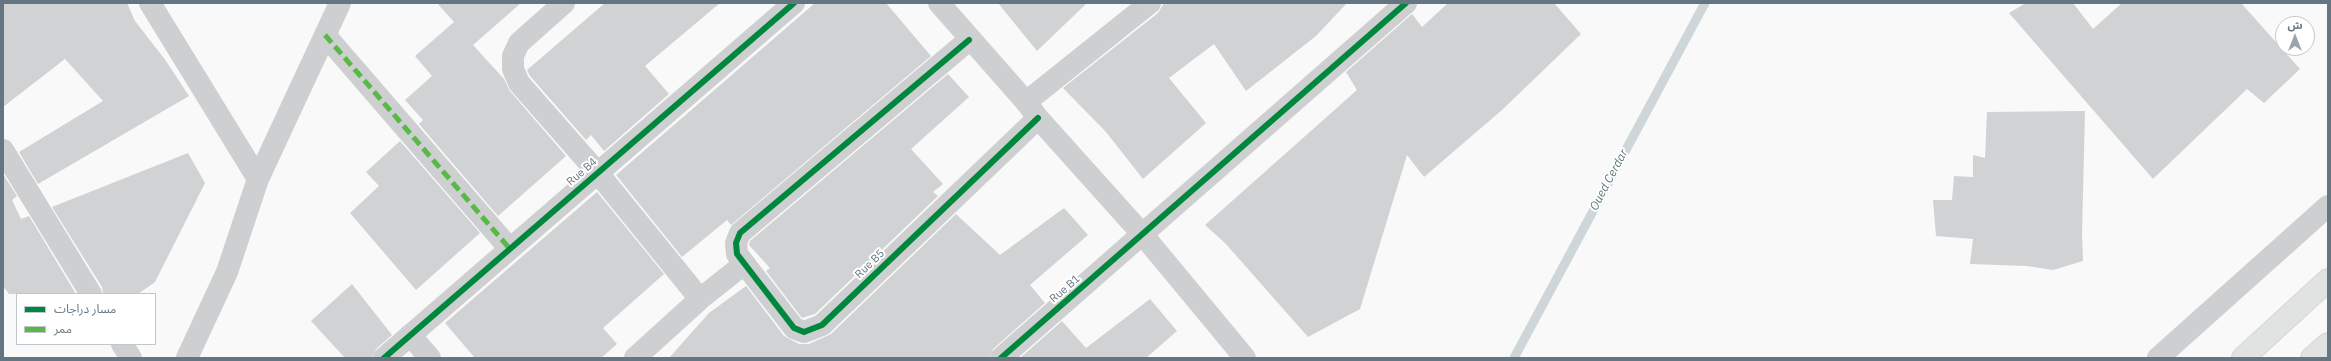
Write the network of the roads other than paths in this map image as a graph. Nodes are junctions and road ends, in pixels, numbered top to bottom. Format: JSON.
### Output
{"nodes":[{"id":1,"x":150,"y":3,"type":"edge"},
{"id":2,"x":340,"y":3,"type":"edge"},
{"id":3,"x":564,"y":3,"type":"edge"},
{"id":4,"x":794,"y":3,"type":"edge"},
{"id":5,"x":1150,"y":3,"type":"edge"},
{"id":6,"x":1406,"y":3,"type":"edge"},
{"id":7,"x":942,"y":4,"type":"edge"},
{"id":8,"x":325,"y":35,"type":"junction"},
{"id":9,"x":969,"y":40,"type":"junction"},
{"id":10,"x":1032,"y":110,"type":"junction"},
{"id":11,"x":3,"y":150,"type":"edge"},
{"id":12,"x":597,"y":172,"type":"junction"},
{"id":13,"x":258,"y":179,"type":"junction"},
{"id":14,"x":2328,"y":206,"type":"edge"},
{"id":15,"x":1143,"y":235,"type":"junction"},
{"id":16,"x":510,"y":249,"type":"junction"},
{"id":17,"x":744,"y":264,"type":"junction"},
{"id":18,"x":2328,"y":280,"type":"edge"},
{"id":19,"x":90,"y":293,"type":"edge"},
{"id":20,"x":700,"y":299,"type":"junction"},
{"id":21,"x":410,"y":336,"type":"junction"},
{"id":22,"x":2328,"y":344,"type":"edge"},
{"id":23,"x":123,"y":345,"type":"edge"},
{"id":24,"x":643,"y":355,"type":"edge"},
{"id":25,"x":131,"y":358,"type":"edge"},
{"id":26,"x":187,"y":358,"type":"edge"},
{"id":27,"x":384,"y":358,"type":"edge"},
{"id":28,"x":430,"y":358,"type":"edge"},
{"id":29,"x":1001,"y":358,"type":"edge"},
{"id":30,"x":1246,"y":358,"type":"edge"},
{"id":31,"x":2158,"y":358,"type":"edge"},
{"id":32,"x":2243,"y":358,"type":"edge"},
{"id":33,"x":2312,"y":358,"type":"edge"}],
"edges":[{"from":1,"to":13,"type":"street"},
{"from":2,"to":8,"type":"street"},
{"from":3,"to":12,"type":"street"},
{"from":4,"to":12,"type":"street","name":"Rue B4"},
{"from":5,"to":10,"type":"street","name":"Rue B5"},
{"from":6,"to":15,"type":"street","name":"Rue B1"},
{"from":7,"to":9,"type":"street"},
{"from":8,"to":13,"type":"street"},
{"from":8,"to":16,"type":"street"},
{"from":9,"to":10,"type":"street"},
{"from":9,"to":17,"type":"street","name":"Rue B5"},
{"from":10,"to":15,"type":"street"},
{"from":10,"to":17,"type":"street","name":"Rue B5"},
{"from":11,"to":19,"type":"street"},
{"from":12,"to":16,"type":"street","name":"Rue B4"},
{"from":12,"to":20,"type":"street"},
{"from":13,"to":26,"type":"street"},
{"from":14,"to":31,"type":"street"},
{"from":15,"to":29,"type":"street","name":"Rue B1"},
{"from":15,"to":30,"type":"street"},
{"from":16,"to":21,"type":"street","name":"Rue B4"},
{"from":17,"to":20,"type":"street"},
{"from":18,"to":32,"type":"main road"},
{"from":20,"to":24,"type":"street"},
{"from":21,"to":27,"type":"street","name":"Rue B4"},
{"from":21,"to":28,"type":"street"},
{"from":22,"to":33,"type":"main road"},
{"from":23,"to":25,"type":"street"}]}
